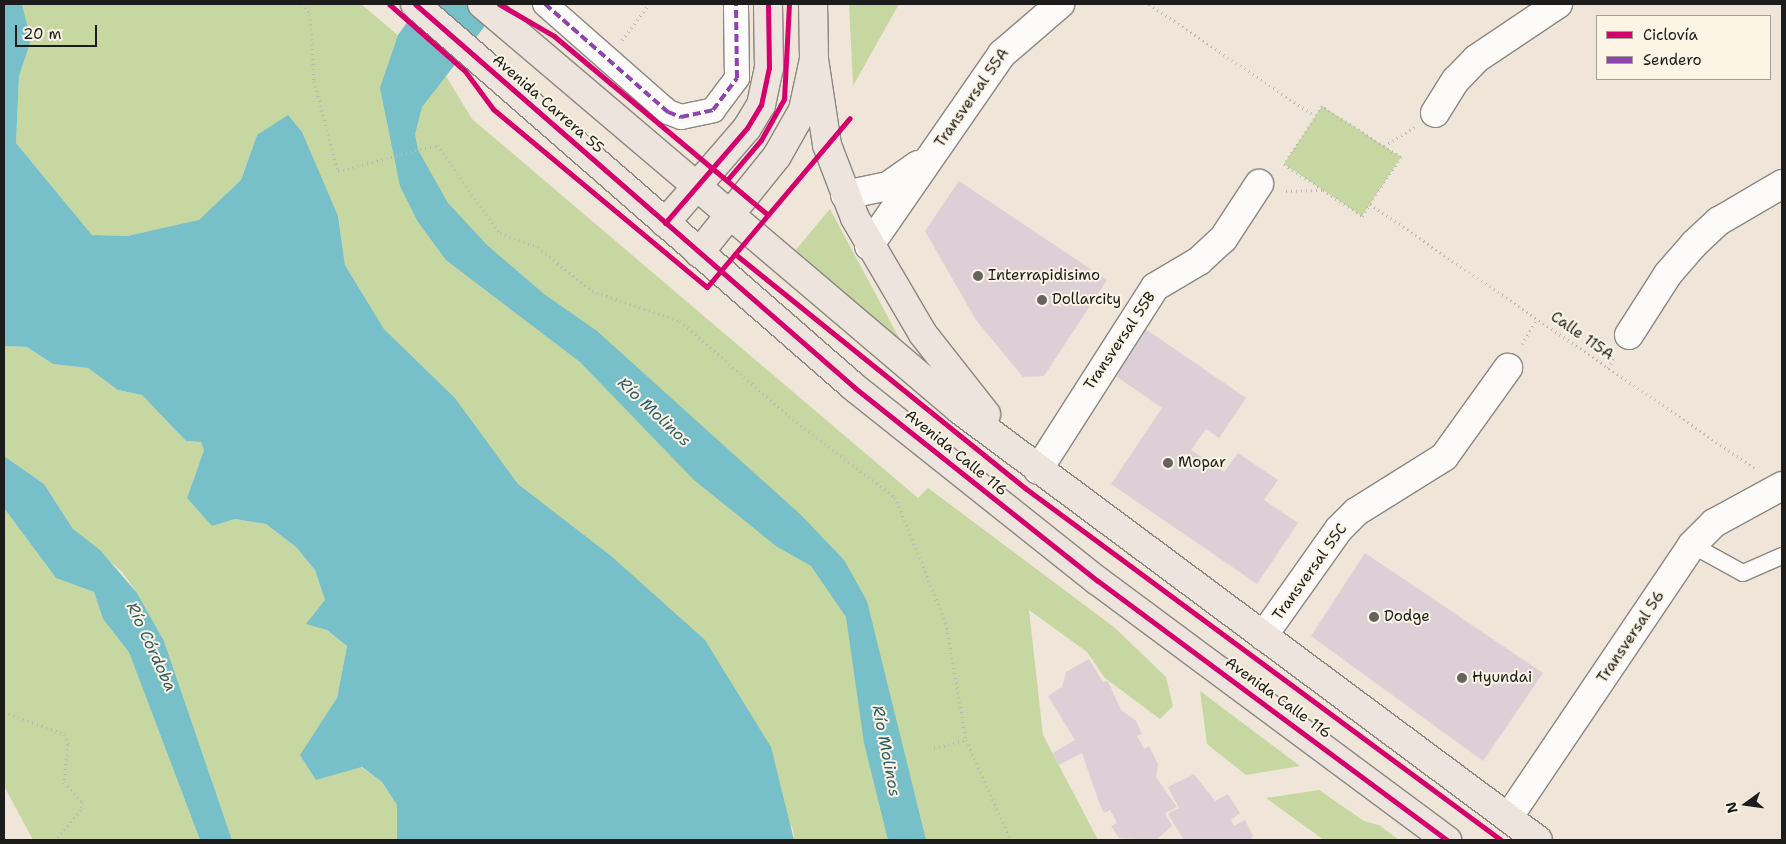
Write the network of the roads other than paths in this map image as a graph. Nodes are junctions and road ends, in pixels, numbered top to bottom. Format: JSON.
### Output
{"nodes":[{"id":1,"x":415,"y":4,"type":"edge"},
{"id":2,"x":482,"y":4,"type":"edge"},
{"id":3,"x":545,"y":4,"type":"edge"},
{"id":4,"x":736,"y":4,"type":"edge"},
{"id":5,"x":768,"y":4,"type":"edge"},
{"id":6,"x":813,"y":4,"type":"edge"},
{"id":7,"x":1060,"y":4,"type":"edge"},
{"id":8,"x":1558,"y":4,"type":"edge"},
{"id":9,"x":814,"y":59,"type":"junction"},
{"id":10,"x":1435,"y":113,"type":"road end"},
{"id":11,"x":932,"y":155,"type":"junction"},
{"id":12,"x":1260,"y":184,"type":"road end"},
{"id":13,"x":1782,"y":184,"type":"edge"},
{"id":14,"x":696,"y":187,"type":"junction"},
{"id":15,"x":845,"y":195,"type":"junction"},
{"id":16,"x":730,"y":215,"type":"junction"},
{"id":17,"x":665,"y":223,"type":"junction"},
{"id":18,"x":869,"y":246,"type":"junction"},
{"id":19,"x":699,"y":253,"type":"junction"},
{"id":20,"x":1629,"y":335,"type":"dead end"},
{"id":21,"x":1508,"y":368,"type":"dead end"},
{"id":22,"x":1038,"y":470,"type":"junction"},
{"id":23,"x":1782,"y":486,"type":"edge"},
{"id":24,"x":1692,"y":545,"type":"junction"},
{"id":25,"x":1782,"y":556,"type":"edge"},
{"id":26,"x":1263,"y":636,"type":"junction"},
{"id":27,"x":1508,"y":818,"type":"junction"},
{"id":28,"x":1447,"y":840,"type":"edge"},
{"id":29,"x":1538,"y":840,"type":"edge"}],
"edges":[{"from":1,"to":17,"type":"main road","name":"Avenida Carrera 55"},
{"from":2,"to":14,"type":"main road"},
{"from":3,"to":4,"type":"street"},
{"from":5,"to":14,"type":"main road"},
{"from":6,"to":9,"type":"main road"},
{"from":7,"to":11,"type":"street","name":"Transversal 55A"},
{"from":8,"to":10,"type":"street"},
{"from":9,"to":15,"type":"main road"},
{"from":9,"to":16,"type":"main road"},
{"from":11,"to":15,"type":"street","name":"Transversal 55A"},
{"from":11,"to":18,"type":"street","name":"Transversal 55A"},
{"from":12,"to":22,"type":"street","name":"Transversal 55B"},
{"from":13,"to":20,"type":"street"},
{"from":14,"to":16,"type":"main road"},
{"from":14,"to":17,"type":"main road"},
{"from":15,"to":18,"type":"main road"},
{"from":16,"to":19,"type":"main road"},
{"from":16,"to":22,"type":"main road"},
{"from":17,"to":19,"type":"main road","name":"Avenida Calle 116"},
{"from":18,"to":22,"type":"main road"},
{"from":19,"to":28,"type":"main road","name":"Avenida Calle 116"},
{"from":21,"to":26,"type":"street","name":"Transversal 55C"},
{"from":22,"to":26,"type":"main road"},
{"from":23,"to":24,"type":"street","name":"Transversal 56"},
{"from":24,"to":25,"type":"lane"},
{"from":24,"to":27,"type":"street","name":"Transversal 56"},
{"from":26,"to":27,"type":"main road"},
{"from":27,"to":29,"type":"main road"}]}
